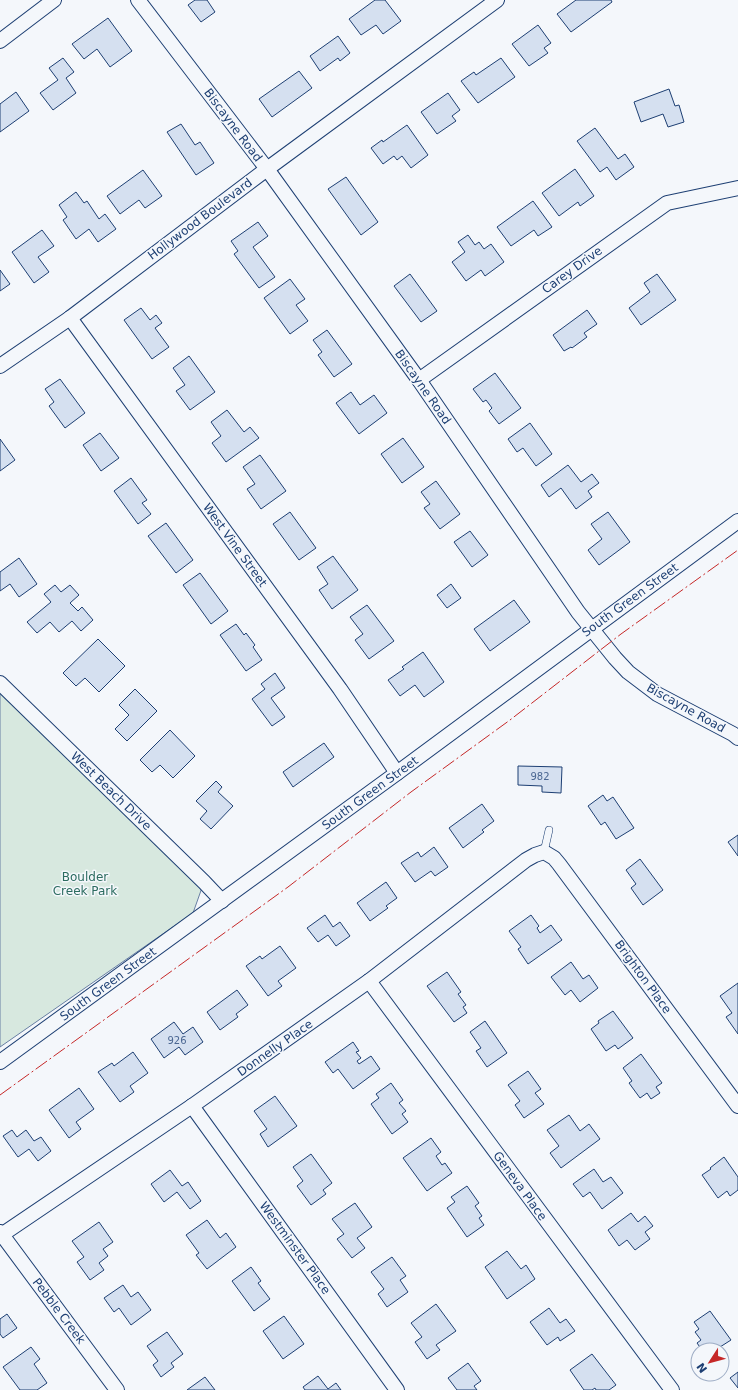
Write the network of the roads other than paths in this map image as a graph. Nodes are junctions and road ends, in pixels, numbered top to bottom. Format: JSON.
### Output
{"nodes":[{"id":1,"x":54,"y":0,"type":"edge"},
{"id":2,"x":138,"y":0,"type":"edge"},
{"id":3,"x":497,"y":0,"type":"edge"},
{"id":4,"x":0,"y":41,"type":"edge"},
{"id":5,"x":267,"y":169,"type":"junction"},
{"id":6,"x":738,"y":188,"type":"edge"},
{"id":7,"x":70,"y":318,"type":"junction"},
{"id":8,"x":0,"y":366,"type":"edge"},
{"id":9,"x":419,"y":380,"type":"junction"},
{"id":10,"x":738,"y":521,"type":"edge"},
{"id":11,"x":592,"y":628,"type":"junction"},
{"id":12,"x":0,"y":683,"type":"edge"},
{"id":13,"x":738,"y":738,"type":"edge"},
{"id":14,"x":397,"y":773,"type":"junction"},
{"id":15,"x":549,"y":830,"type":"dead end"},
{"id":16,"x":544,"y":852,"type":"junction"},
{"id":17,"x":222,"y":901,"type":"junction"},
{"id":18,"x":369,"y":981,"type":"junction"},
{"id":19,"x":0,"y":1062,"type":"edge"},
{"id":20,"x":192,"y":1106,"type":"junction"},
{"id":21,"x":738,"y":1106,"type":"edge"},
{"id":22,"x":1,"y":1234,"type":"edge"},
{"id":23,"x":117,"y":1390,"type":"edge"},
{"id":24,"x":398,"y":1390,"type":"edge"},
{"id":25,"x":672,"y":1390,"type":"edge"}],
"edges":[{"from":1,"to":4,"type":"street"},
{"from":2,"to":5,"type":"street","name":"Biscayne Road"},
{"from":3,"to":5,"type":"street","name":"Hollywood Boulevard"},
{"from":5,"to":7,"type":"street","name":"Hollywood Boulevard"},
{"from":5,"to":9,"type":"street","name":"Biscayne Road"},
{"from":6,"to":9,"type":"street","name":"Carey Drive"},
{"from":7,"to":8,"type":"street","name":"Hollywood Boulevard"},
{"from":7,"to":14,"type":"street","name":"West Vine Street"},
{"from":9,"to":11,"type":"street","name":"Biscayne Road"},
{"from":10,"to":11,"type":"street","name":"South Green Street"},
{"from":11,"to":13,"type":"street","name":"Biscayne Road"},
{"from":11,"to":14,"type":"street","name":"South Green Street"},
{"from":12,"to":17,"type":"street","name":"West Beach Drive"},
{"from":14,"to":17,"type":"street","name":"South Green Street"},
{"from":15,"to":16,"type":"lane"},
{"from":16,"to":18,"type":"street","name":"Donnelly Place"},
{"from":16,"to":21,"type":"street","name":"Brighton Place"},
{"from":17,"to":19,"type":"street","name":"South Green Street"},
{"from":18,"to":20,"type":"street","name":"Donnelly Place"},
{"from":18,"to":25,"type":"street","name":"Geneva Place"},
{"from":20,"to":22,"type":"street","name":"Donnelly Place"},
{"from":20,"to":24,"type":"street","name":"Westminster Place"},
{"from":22,"to":23,"type":"street","name":"Pebble Creek"}]}
